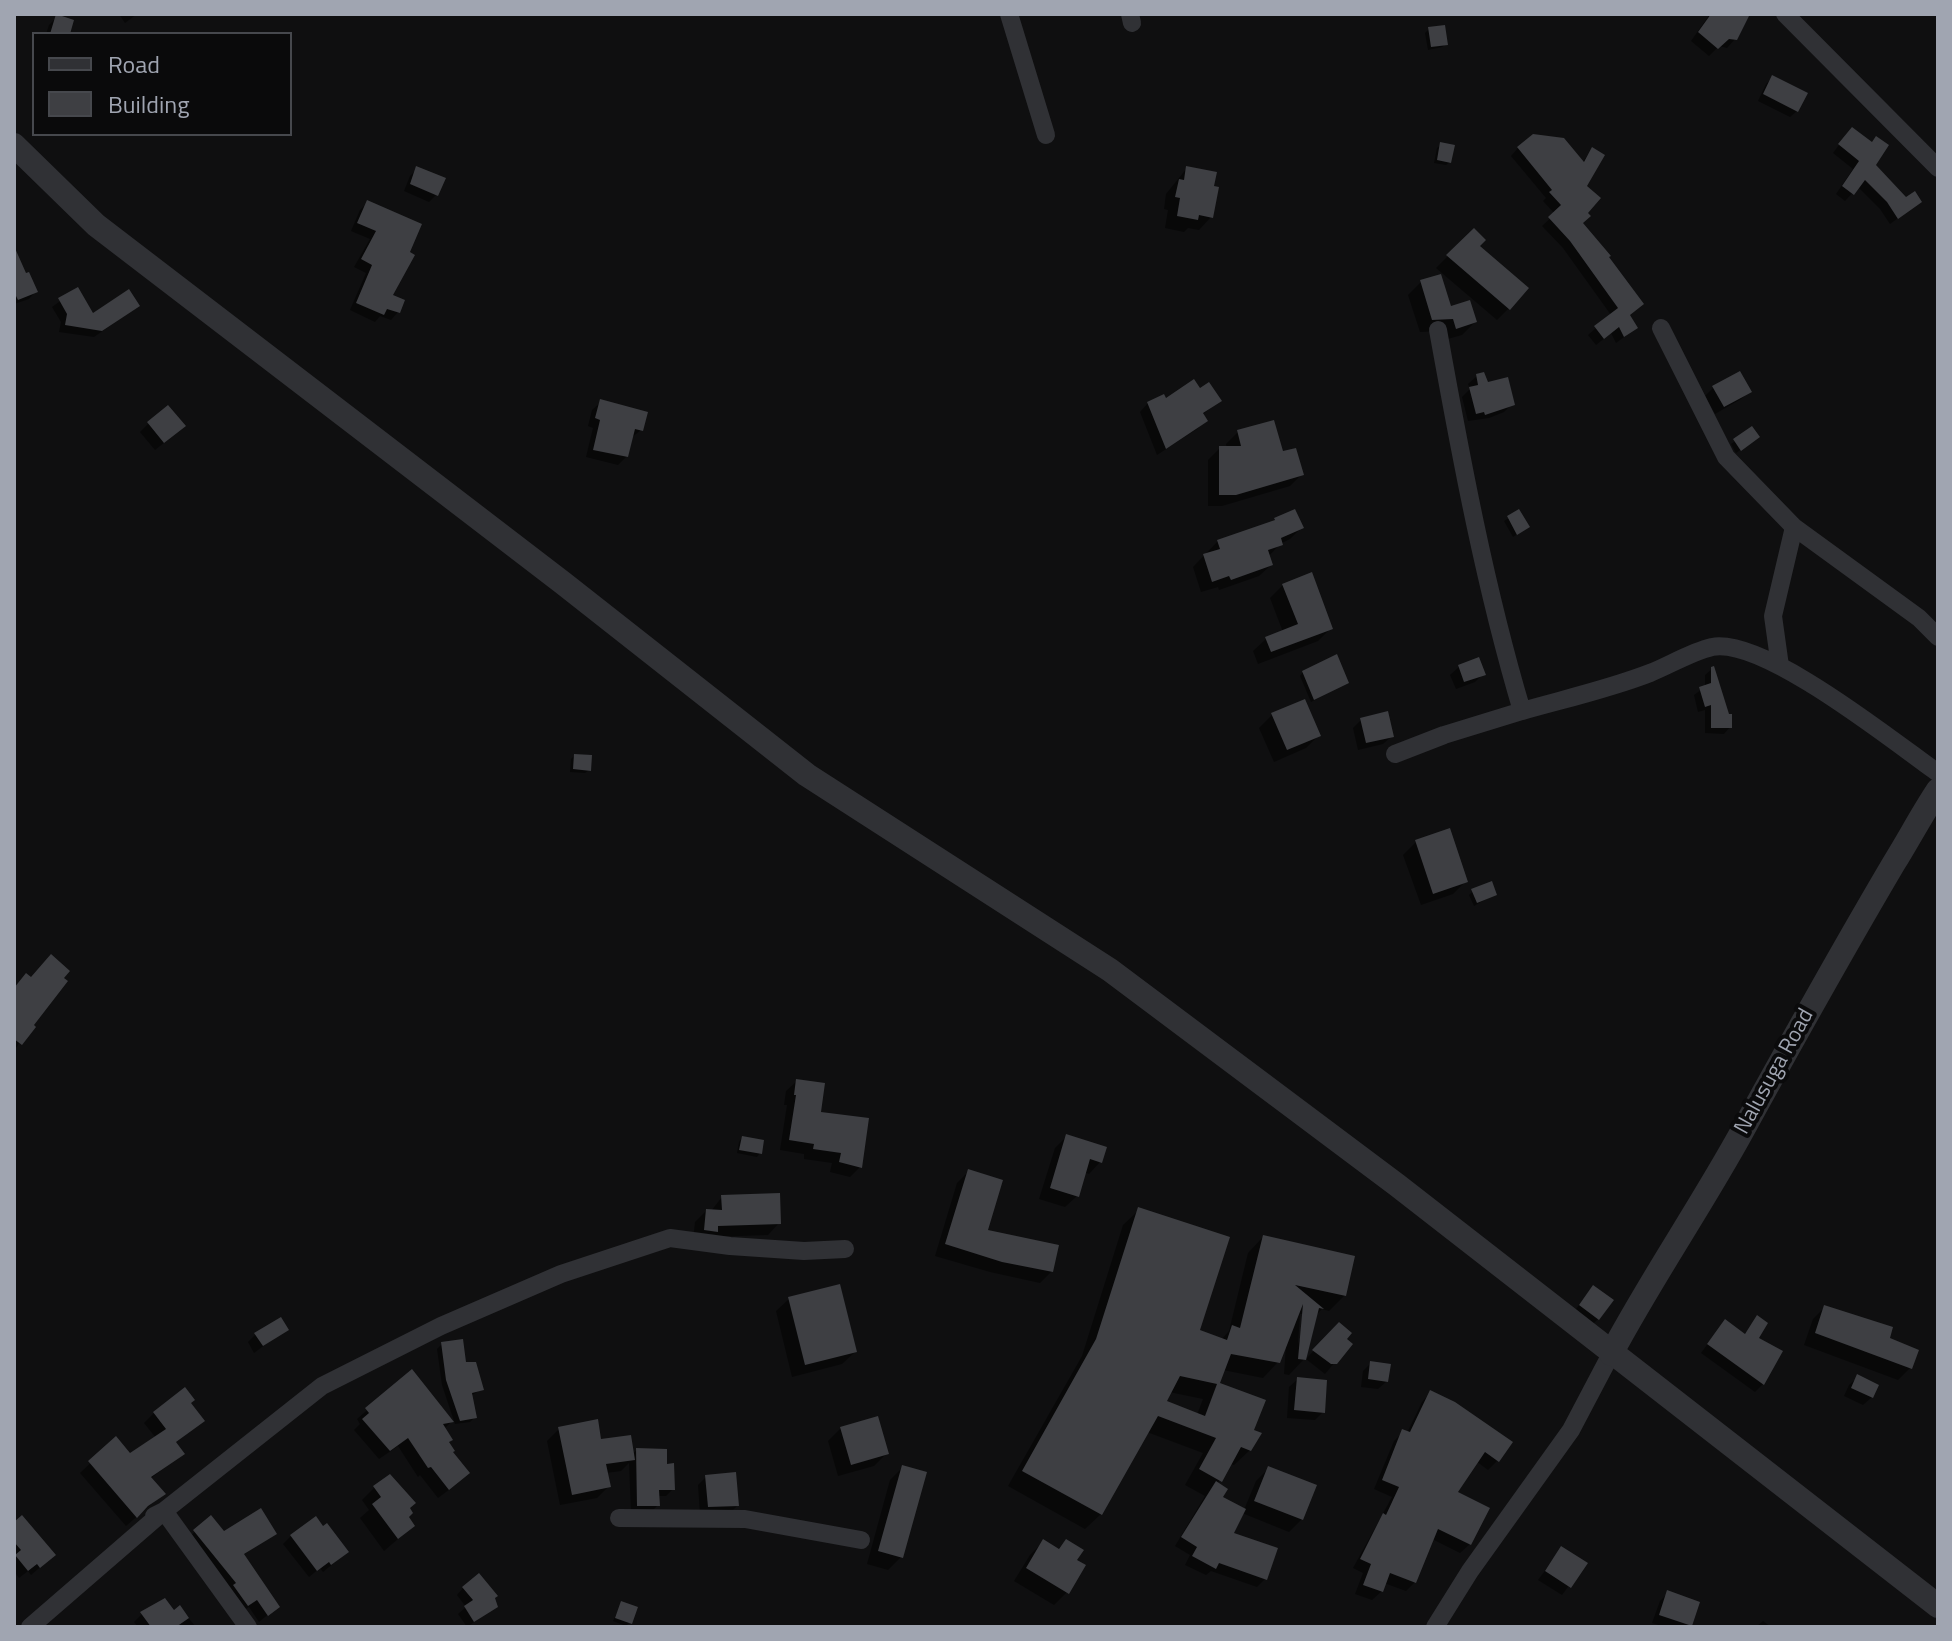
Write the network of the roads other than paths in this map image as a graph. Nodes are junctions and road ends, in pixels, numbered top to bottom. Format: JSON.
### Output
{"nodes":[{"id":1,"x":1009,"y":14,"type":"edge"},
{"id":2,"x":1785,"y":14,"type":"edge"},
{"id":3,"x":1046,"y":135,"type":"dead end"},
{"id":4,"x":14,"y":145,"type":"edge"},
{"id":5,"x":1938,"y":168,"type":"edge"},
{"id":6,"x":1661,"y":328,"type":"dead end"},
{"id":7,"x":1438,"y":330,"type":"dead end"},
{"id":8,"x":1794,"y":527,"type":"junction"},
{"id":9,"x":1938,"y":637,"type":"edge"},
{"id":10,"x":1780,"y":666,"type":"junction"},
{"id":11,"x":1522,"y":711,"type":"junction"},
{"id":12,"x":1395,"y":754,"type":"dead end"},
{"id":13,"x":1938,"y":773,"type":"edge"},
{"id":14,"x":1938,"y":790,"type":"edge"},
{"id":15,"x":845,"y":1249,"type":"dead end"},
{"id":16,"x":1611,"y":1354,"type":"junction"},
{"id":17,"x":164,"y":1511,"type":"junction"},
{"id":18,"x":619,"y":1518,"type":"dead end"},
{"id":19,"x":134,"y":1526,"type":"dead end"},
{"id":20,"x":861,"y":1540,"type":"dead end"},
{"id":21,"x":1938,"y":1606,"type":"edge"},
{"id":22,"x":30,"y":1627,"type":"edge"},
{"id":23,"x":248,"y":1627,"type":"edge"},
{"id":24,"x":1435,"y":1627,"type":"edge"}],
"edges":[{"from":1,"to":3,"type":"street"},
{"from":2,"to":5,"type":"street"},
{"from":4,"to":16,"type":"street"},
{"from":6,"to":8,"type":"street"},
{"from":7,"to":11,"type":"street"},
{"from":8,"to":9,"type":"street"},
{"from":8,"to":10,"type":"street"},
{"from":10,"to":11,"type":"street"},
{"from":10,"to":13,"type":"street"},
{"from":11,"to":12,"type":"street"},
{"from":14,"to":16,"type":"street","name":"Nalusuga Road"},
{"from":15,"to":17,"type":"street"},
{"from":16,"to":21,"type":"street"},
{"from":16,"to":24,"type":"street"},
{"from":17,"to":19,"type":"street"},
{"from":17,"to":22,"type":"street"},
{"from":17,"to":23,"type":"street"},
{"from":18,"to":20,"type":"street"}]}
